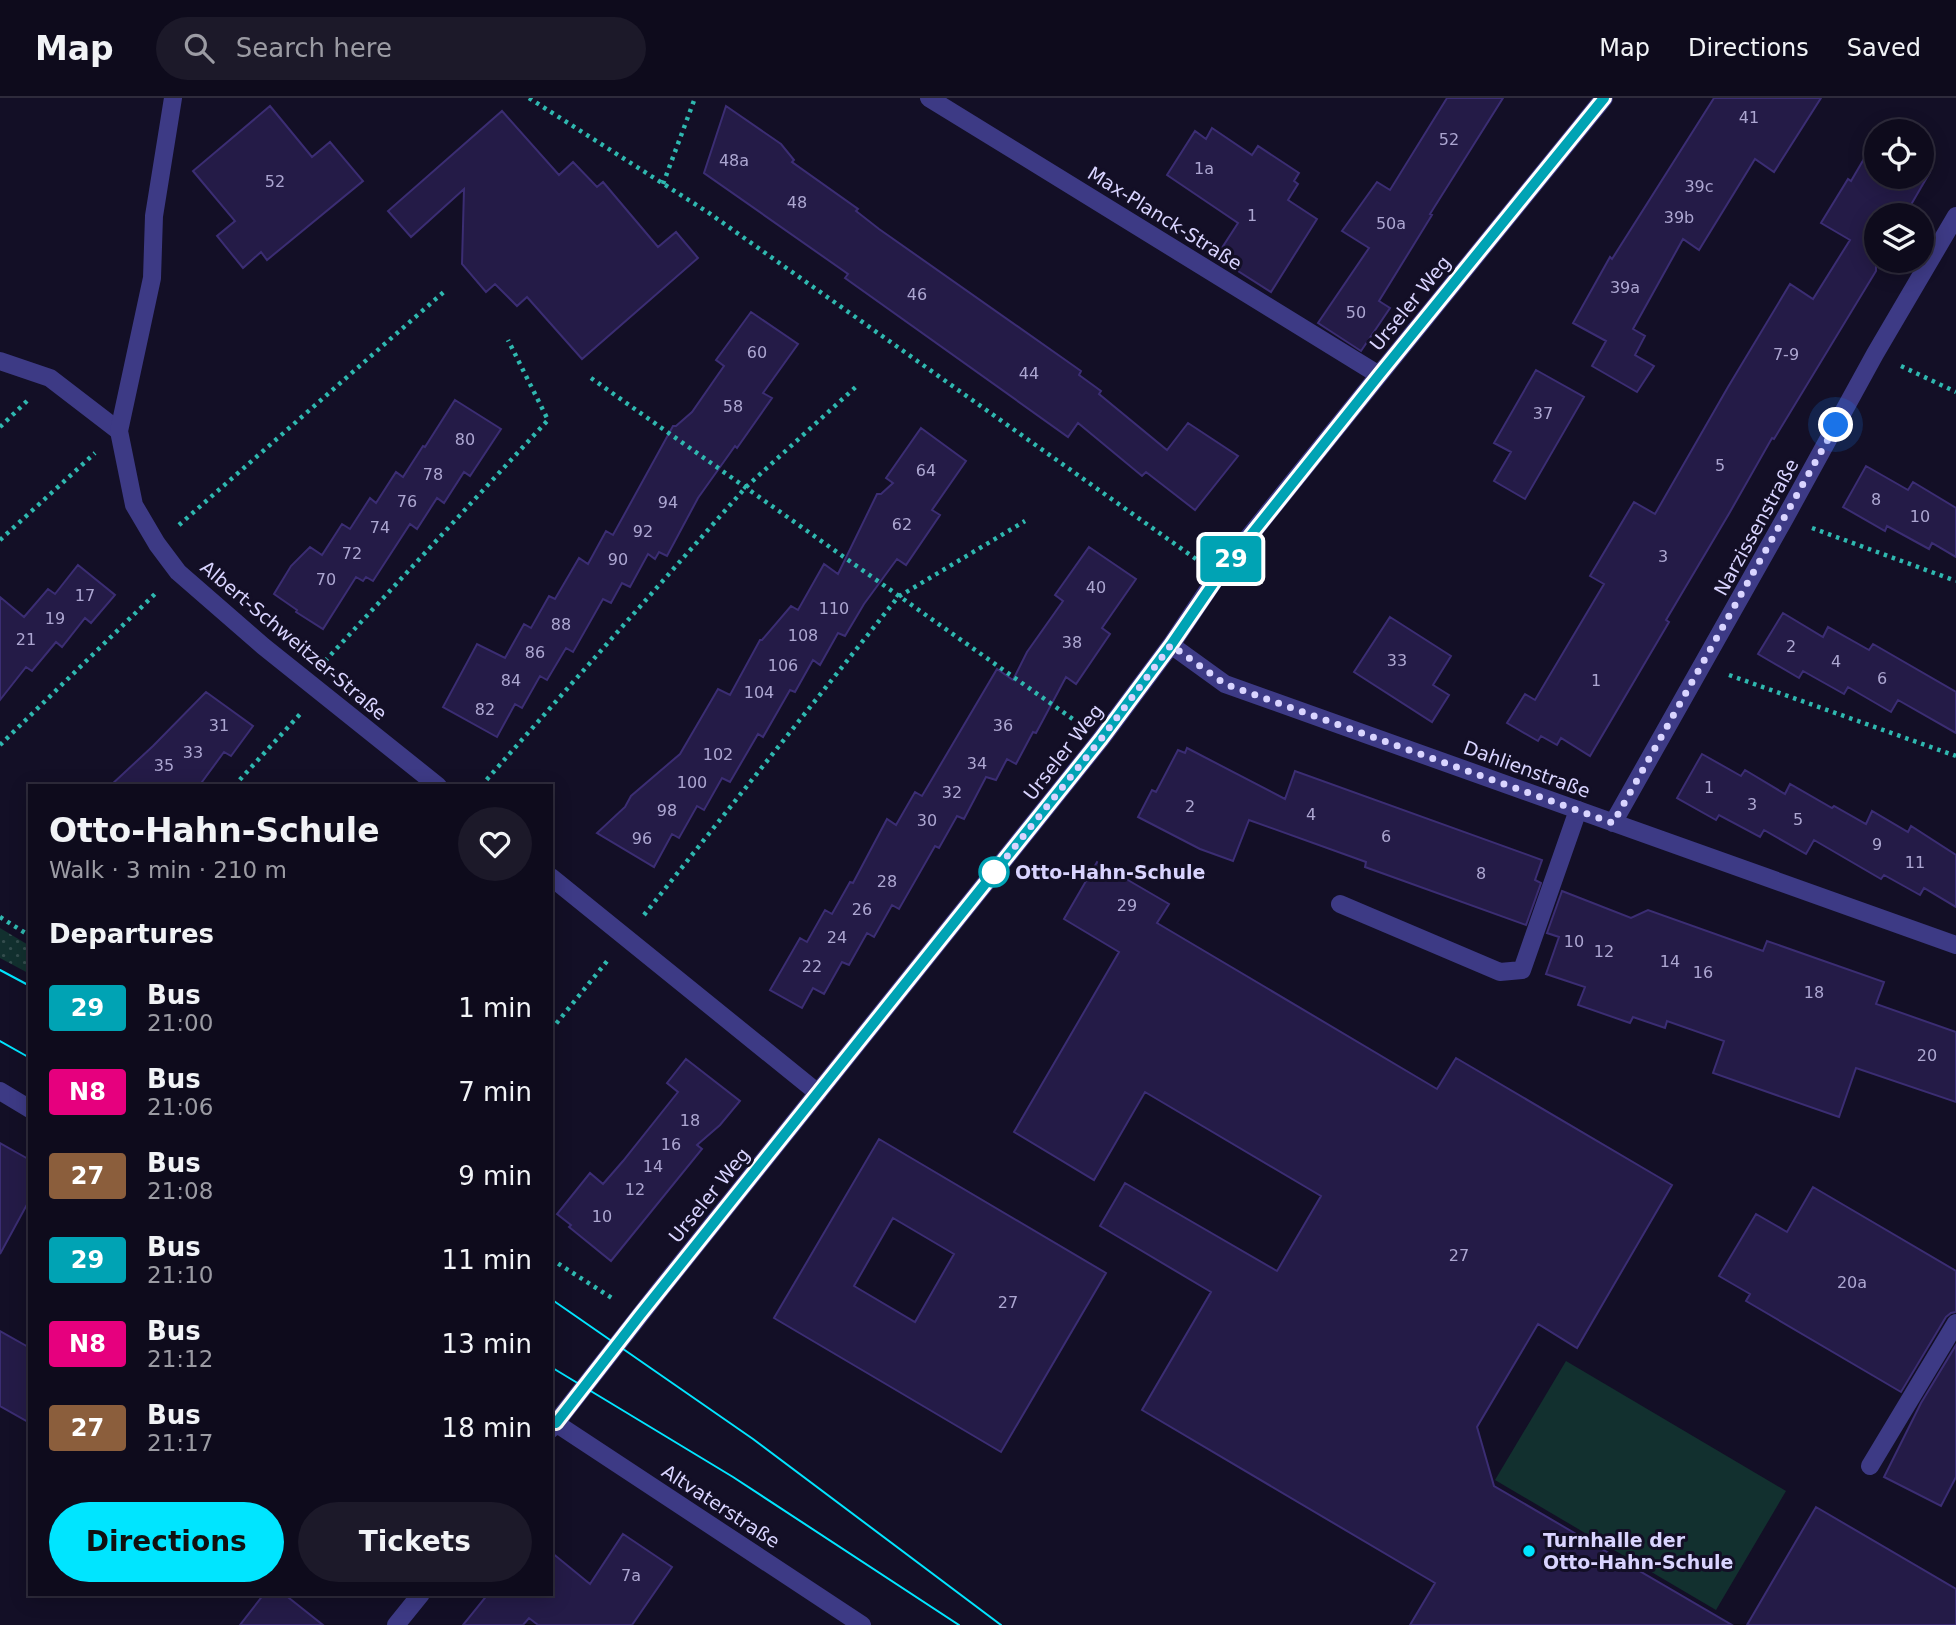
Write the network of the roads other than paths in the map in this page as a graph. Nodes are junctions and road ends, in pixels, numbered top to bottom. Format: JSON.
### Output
{"nodes":[{"id":1,"x":173,"y":98,"type":"edge"},
{"id":2,"x":929,"y":98,"type":"edge"},
{"id":3,"x":1604,"y":98,"type":"edge"},
{"id":4,"x":1956,"y":216,"type":"edge"},
{"id":5,"x":0,"y":361,"type":"edge"},
{"id":6,"x":1379,"y":375,"type":"junction"},
{"id":7,"x":119,"y":431,"type":"junction"},
{"id":8,"x":1171,"y":645,"type":"junction"},
{"id":9,"x":436,"y":784,"type":"edge"},
{"id":10,"x":1578,"y":810,"type":"junction"},
{"id":11,"x":1613,"y":823,"type":"junction"},
{"id":12,"x":553,"y":879,"type":"edge"},
{"id":13,"x":1340,"y":904,"type":"dead end"},
{"id":14,"x":1956,"y":945,"type":"edge"},
{"id":15,"x":0,"y":1091,"type":"edge"},
{"id":16,"x":818,"y":1093,"type":"junction"},
{"id":17,"x":28,"y":1108,"type":"edge"},
{"id":18,"x":1956,"y":1322,"type":"edge"},
{"id":19,"x":553,"y":1424,"type":"edge"},
{"id":20,"x":1870,"y":1466,"type":"dead end"},
{"id":21,"x":419,"y":1596,"type":"edge"},
{"id":22,"x":397,"y":1625,"type":"edge"},
{"id":23,"x":862,"y":1625,"type":"edge"}],
"edges":[{"from":1,"to":7,"type":"street","name":"Albert-Schweitzer-Straße"},
{"from":2,"to":6,"type":"street","name":"Max-Planck-Straße"},
{"from":3,"to":6,"type":"street","name":"Urseler Weg"},
{"from":4,"to":11,"type":"street","name":"Narzissenstraße"},
{"from":5,"to":7,"type":"street"},
{"from":6,"to":8,"type":"street","name":"Urseler Weg"},
{"from":7,"to":9,"type":"street","name":"Albert-Schweitzer-Straße"},
{"from":8,"to":10,"type":"street","name":"Dahlienstraße"},
{"from":8,"to":16,"type":"street","name":"Urseler Weg"},
{"from":10,"to":11,"type":"street","name":"Dahlienstraße"},
{"from":10,"to":13,"type":"street"},
{"from":11,"to":14,"type":"street","name":"Dahlienstraße"},
{"from":12,"to":16,"type":"street"},
{"from":15,"to":17,"type":"street"},
{"from":16,"to":19,"type":"street","name":"Urseler Weg"},
{"from":18,"to":20,"type":"street"},
{"from":19,"to":23,"type":"street","name":"Altvaterstraße"},
{"from":21,"to":22,"type":"street"}]}
